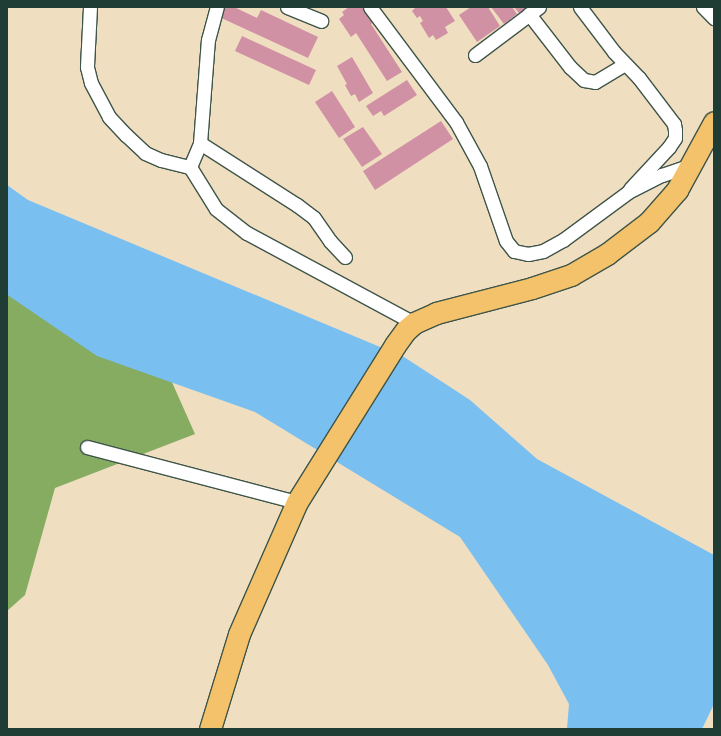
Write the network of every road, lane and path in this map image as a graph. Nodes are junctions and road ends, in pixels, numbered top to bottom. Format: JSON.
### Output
{"nodes":[{"id":1,"x":90,"y":7,"type":"edge"},
{"id":2,"x":217,"y":7,"type":"edge"},
{"id":3,"x":287,"y":7,"type":"edge"},
{"id":4,"x":370,"y":7,"type":"edge"},
{"id":5,"x":580,"y":7,"type":"edge"},
{"id":6,"x":703,"y":7,"type":"edge"},
{"id":7,"x":534,"y":11,"type":"edge"},
{"id":8,"x":714,"y":18,"type":"edge"},
{"id":9,"x":321,"y":21,"type":"dead end"},
{"id":10,"x":475,"y":55,"type":"dead end"},
{"id":11,"x":626,"y":64,"type":"junction"},
{"id":12,"x":714,"y":122,"type":"edge"},
{"id":13,"x":200,"y":143,"type":"junction"},
{"id":14,"x":691,"y":165,"type":"junction"},
{"id":15,"x":190,"y":167,"type":"junction"},
{"id":16,"x":628,"y":192,"type":"junction"},
{"id":17,"x":345,"y":257,"type":"dead end"},
{"id":18,"x":414,"y":323,"type":"junction"},
{"id":19,"x":87,"y":447,"type":"dead end"},
{"id":20,"x":300,"y":497,"type":"junction"},
{"id":21,"x":210,"y":729,"type":"edge"}],
"edges":[{"from":1,"to":15,"type":"street"},
{"from":2,"to":13,"type":"street"},
{"from":3,"to":9,"type":"street"},
{"from":4,"to":16,"type":"street"},
{"from":5,"to":11,"type":"street"},
{"from":6,"to":8,"type":"street"},
{"from":7,"to":10,"type":"street"},
{"from":7,"to":11,"type":"street"},
{"from":11,"to":16,"type":"street"},
{"from":12,"to":14,"type":"main road"},
{"from":13,"to":15,"type":"street"},
{"from":13,"to":17,"type":"street"},
{"from":14,"to":16,"type":"street"},
{"from":14,"to":18,"type":"main road"},
{"from":15,"to":18,"type":"street"},
{"from":18,"to":20,"type":"main road"},
{"from":19,"to":20,"type":"street"},
{"from":20,"to":21,"type":"main road"}]}
